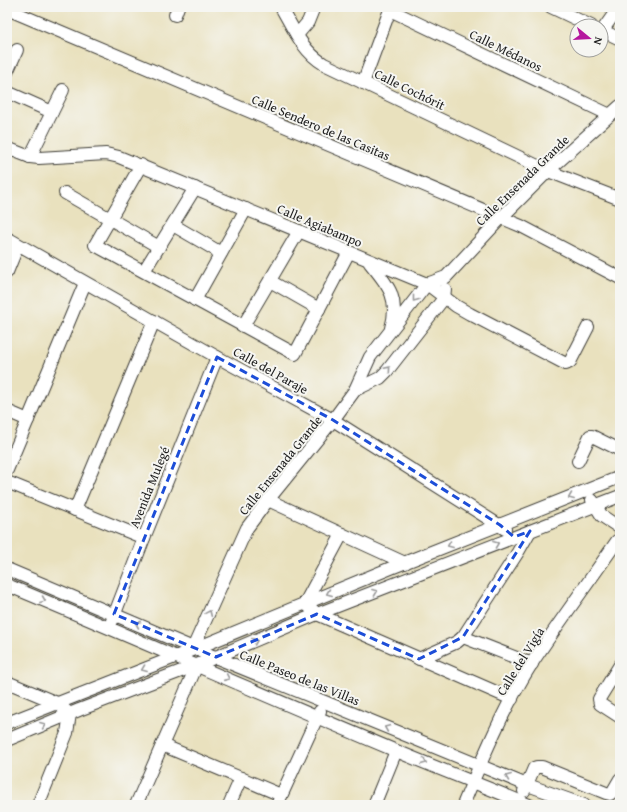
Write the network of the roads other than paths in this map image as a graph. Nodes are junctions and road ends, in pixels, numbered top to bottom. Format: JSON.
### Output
{"nodes":[{"id":1,"x":281,"y":7,"type":"edge"},
{"id":2,"x":314,"y":7,"type":"edge"},
{"id":3,"x":551,"y":7,"type":"edge"},
{"id":4,"x":619,"y":7,"type":"edge"},
{"id":5,"x":390,"y":8,"type":"edge"},
{"id":6,"x":7,"y":9,"type":"edge"},
{"id":7,"x":574,"y":18,"type":"edge"},
{"id":8,"x":608,"y":18,"type":"edge"},
{"id":9,"x":609,"y":34,"type":"edge"},
{"id":10,"x":297,"y":35,"type":"junction"},
{"id":11,"x":620,"y":40,"type":"edge"},
{"id":12,"x":17,"y":50,"type":"dead end"},
{"id":13,"x":7,"y":72,"type":"edge"},
{"id":14,"x":363,"y":83,"type":"junction"},
{"id":15,"x":63,"y":90,"type":"dead end"},
{"id":16,"x":7,"y":92,"type":"edge"},
{"id":17,"x":620,"y":106,"type":"edge"},
{"id":18,"x":52,"y":112,"type":"junction"},
{"id":19,"x":610,"y":115,"type":"junction"},
{"id":20,"x":7,"y":148,"type":"edge"},
{"id":21,"x":30,"y":157,"type":"junction"},
{"id":22,"x":141,"y":165,"type":"junction"},
{"id":23,"x":548,"y":171,"type":"junction"},
{"id":24,"x":195,"y":188,"type":"junction"},
{"id":25,"x":65,"y":193,"type":"dead end"},
{"id":26,"x":620,"y":199,"type":"edge"},
{"id":27,"x":246,"y":209,"type":"junction"},
{"id":28,"x":501,"y":218,"type":"junction"},
{"id":29,"x":110,"y":219,"type":"junction"},
{"id":30,"x":173,"y":225,"type":"junction"},
{"id":31,"x":299,"y":231,"type":"junction"},
{"id":32,"x":7,"y":238,"type":"edge"},
{"id":33,"x":18,"y":245,"type":"junction"},
{"id":34,"x":159,"y":247,"type":"junction"},
{"id":35,"x":349,"y":252,"type":"junction"},
{"id":36,"x":221,"y":253,"type":"junction"},
{"id":37,"x":368,"y":260,"type":"junction"},
{"id":38,"x":144,"y":271,"type":"junction"},
{"id":39,"x":7,"y":272,"type":"edge"},
{"id":40,"x":446,"y":277,"type":"junction"},
{"id":41,"x":620,"y":278,"type":"edge"},
{"id":42,"x":270,"y":281,"type":"junction"},
{"id":43,"x":85,"y":283,"type":"junction"},
{"id":44,"x":427,"y":284,"type":"junction"},
{"id":45,"x":444,"y":298,"type":"junction"},
{"id":46,"x":195,"y":300,"type":"junction"},
{"id":47,"x":319,"y":309,"type":"junction"},
{"id":48,"x":154,"y":321,"type":"junction"},
{"id":49,"x":243,"y":326,"type":"junction"},
{"id":50,"x":588,"y":327,"type":"dead end"},
{"id":51,"x":390,"y":332,"type":"junction"},
{"id":52,"x":217,"y":357,"type":"junction"},
{"id":53,"x":355,"y":390,"type":"junction"},
{"id":54,"x":7,"y":411,"type":"edge"},
{"id":55,"x":28,"y":420,"type":"junction"},
{"id":56,"x":333,"y":420,"type":"junction"},
{"id":57,"x":620,"y":450,"type":"edge"},
{"id":58,"x":578,"y":461,"type":"dead end"},
{"id":59,"x":7,"y":470,"type":"edge"},
{"id":60,"x":620,"y":477,"type":"edge"},
{"id":61,"x":7,"y":482,"type":"edge"},
{"id":62,"x":587,"y":490,"type":"junction"},
{"id":63,"x":620,"y":496,"type":"edge"},
{"id":64,"x":268,"y":500,"type":"junction"},
{"id":65,"x":595,"y":506,"type":"junction"},
{"id":66,"x":75,"y":510,"type":"junction"},
{"id":67,"x":500,"y":525,"type":"junction"},
{"id":68,"x":620,"y":528,"type":"edge"},
{"id":69,"x":530,"y":530,"type":"junction"},
{"id":70,"x":342,"y":534,"type":"junction"},
{"id":71,"x":514,"y":537,"type":"junction"},
{"id":72,"x":144,"y":538,"type":"junction"},
{"id":73,"x":617,"y":541,"type":"dead end"},
{"id":74,"x":405,"y":563,"type":"junction"},
{"id":75,"x":7,"y":569,"type":"edge"},
{"id":76,"x":7,"y":585,"type":"edge"},
{"id":77,"x":305,"y":603,"type":"junction"},
{"id":78,"x":114,"y":614,"type":"junction"},
{"id":79,"x":317,"y":614,"type":"junction"},
{"id":80,"x":109,"y":627,"type":"junction"},
{"id":81,"x":463,"y":637,"type":"junction"},
{"id":82,"x":193,"y":648,"type":"junction"},
{"id":83,"x":176,"y":657,"type":"junction"},
{"id":84,"x":216,"y":657,"type":"junction"},
{"id":85,"x":419,"y":659,"type":"junction"},
{"id":86,"x":532,"y":664,"type":"junction"},
{"id":87,"x":197,"y":665,"type":"junction"},
{"id":88,"x":620,"y":665,"type":"edge"},
{"id":89,"x":7,"y":682,"type":"edge"},
{"id":90,"x":512,"y":699,"type":"junction"},
{"id":91,"x":324,"y":702,"type":"junction"},
{"id":92,"x":57,"y":703,"type":"junction"},
{"id":93,"x":70,"y":714,"type":"junction"},
{"id":94,"x":620,"y":716,"type":"edge"},
{"id":95,"x":317,"y":718,"type":"junction"},
{"id":96,"x":7,"y":723,"type":"edge"},
{"id":97,"x":7,"y":740,"type":"edge"},
{"id":98,"x":162,"y":745,"type":"junction"},
{"id":99,"x":396,"y":751,"type":"junction"},
{"id":100,"x":479,"y":766,"type":"junction"},
{"id":101,"x":241,"y":778,"type":"junction"},
{"id":102,"x":620,"y":779,"type":"edge"},
{"id":103,"x":473,"y":781,"type":"junction"},
{"id":104,"x":527,"y":785,"type":"junction"},
{"id":105,"x":279,"y":800,"type":"edge"},
{"id":106,"x":522,"y":804,"type":"edge"},
{"id":107,"x":38,"y":805,"type":"edge"},
{"id":108,"x":136,"y":805,"type":"edge"},
{"id":109,"x":229,"y":805,"type":"edge"},
{"id":110,"x":374,"y":805,"type":"edge"},
{"id":111,"x":463,"y":805,"type":"edge"},
{"id":112,"x":584,"y":805,"type":"edge"}],
"edges":[{"from":1,"to":10,"type":"street","name":"Calle Cochórit"},
{"from":2,"to":10,"type":"street"},
{"from":3,"to":7,"type":"street"},
{"from":4,"to":8,"type":"street"},
{"from":5,"to":14,"type":"street"},
{"from":5,"to":19,"type":"street","name":"Calle Médanos"},
{"from":6,"to":28,"type":"street","name":"Calle Sendero de las Casitas"},
{"from":9,"to":11,"type":"street"},
{"from":10,"to":14,"type":"street","name":"Calle Cochórit"},
{"from":12,"to":13,"type":"street"},
{"from":14,"to":23,"type":"street","name":"Calle Cochórit"},
{"from":15,"to":18,"type":"street"},
{"from":16,"to":18,"type":"street"},
{"from":17,"to":19,"type":"street","name":"Calle Ensenada Grande"},
{"from":18,"to":21,"type":"street"},
{"from":19,"to":23,"type":"street","name":"Calle Ensenada Grande"},
{"from":20,"to":21,"type":"street","name":"Calle Agiabampo"},
{"from":21,"to":22,"type":"street","name":"Calle Agiabampo"},
{"from":22,"to":24,"type":"street","name":"Calle Agiabampo"},
{"from":22,"to":29,"type":"street"},
{"from":23,"to":26,"type":"street","name":"Calle Cochórit"},
{"from":23,"to":28,"type":"street","name":"Calle Ensenada Grande"},
{"from":24,"to":27,"type":"street","name":"Calle Agiabampo"},
{"from":24,"to":30,"type":"street"},
{"from":25,"to":29,"type":"street"},
{"from":27,"to":31,"type":"street","name":"Calle Agiabampo"},
{"from":27,"to":36,"type":"street"},
{"from":28,"to":40,"type":"street","name":"Calle Ensenada Grande"},
{"from":28,"to":41,"type":"street","name":"Calle Sendero de las Casitas"},
{"from":29,"to":34,"type":"street"},
{"from":29,"to":38,"type":"street"},
{"from":30,"to":34,"type":"street"},
{"from":30,"to":36,"type":"street"},
{"from":31,"to":35,"type":"street","name":"Calle Agiabampo"},
{"from":31,"to":42,"type":"street"},
{"from":32,"to":33,"type":"street","name":"Calle del Paraje"},
{"from":33,"to":39,"type":"street"},
{"from":33,"to":43,"type":"street","name":"Calle del Paraje"},
{"from":34,"to":38,"type":"street"},
{"from":35,"to":37,"type":"street","name":"Calle Agiabampo"},
{"from":35,"to":47,"type":"street"},
{"from":36,"to":46,"type":"street"},
{"from":37,"to":44,"type":"street","name":"Calle Agiabampo"},
{"from":37,"to":51,"type":"street"},
{"from":38,"to":46,"type":"street"},
{"from":40,"to":44,"type":"street","name":"Calle Ensenada Grande"},
{"from":40,"to":45,"type":"street"},
{"from":42,"to":47,"type":"street"},
{"from":42,"to":49,"type":"street"},
{"from":43,"to":48,"type":"street","name":"Calle del Paraje"},
{"from":43,"to":55,"type":"street"},
{"from":44,"to":45,"type":"street","name":"Calle Agiabampo"},
{"from":44,"to":51,"type":"street","name":"Calle Ensenada Grande","one_way":true},
{"from":45,"to":50,"type":"street","name":"Calle Agiabampo"},
{"from":53,"to":45,"type":"street","name":"Calle Ensenada Grande","one_way":true},
{"from":46,"to":49,"type":"street"},
{"from":47,"to":49,"type":"street"},
{"from":48,"to":52,"type":"street","name":"Calle del Paraje"},
{"from":48,"to":66,"type":"street"},
{"from":51,"to":53,"type":"street","name":"Calle Ensenada Grande"},
{"from":52,"to":56,"type":"street","name":"Calle del Paraje"},
{"from":52,"to":72,"type":"street","name":"Avenida Mulegé"},
{"from":53,"to":56,"type":"street","name":"Calle Ensenada Grande"},
{"from":54,"to":55,"type":"street"},
{"from":55,"to":59,"type":"street"},
{"from":56,"to":64,"type":"street","name":"Calle Ensenada Grande"},
{"from":56,"to":67,"type":"street","name":"Calle del Paraje"},
{"from":57,"to":58,"type":"street"},
{"from":60,"to":62,"type":"street"},
{"from":61,"to":66,"type":"street"},
{"from":62,"to":65,"type":"street"},
{"from":62,"to":67,"type":"street","one_way":true},
{"from":63,"to":65,"type":"street"},
{"from":64,"to":70,"type":"street"},
{"from":82,"to":64,"type":"street","name":"Calle Ensenada Grande","one_way":true},
{"from":65,"to":68,"type":"street"},
{"from":65,"to":69,"type":"street"},
{"from":66,"to":72,"type":"street"},
{"from":67,"to":71,"type":"street","name":"Calle del Paraje"},
{"from":67,"to":74,"type":"street","one_way":true},
{"from":69,"to":71,"type":"street"},
{"from":69,"to":81,"type":"street"},
{"from":70,"to":74,"type":"street"},
{"from":70,"to":77,"type":"street"},
{"from":79,"to":71,"type":"street","one_way":true},
{"from":72,"to":78,"type":"street","name":"Avenida Mulegé"},
{"from":73,"to":86,"type":"street","name":"Calle del Vigía"},
{"from":74,"to":77,"type":"street","one_way":true},
{"from":75,"to":78,"type":"street","name":"Calle Paseo de las Villas"},
{"from":76,"to":80,"type":"street","one_way":true},
{"from":77,"to":79,"type":"street"},
{"from":77,"to":82,"type":"street"},
{"from":78,"to":80,"type":"street","name":"Avenida Mulegé"},
{"from":82,"to":78,"type":"street","name":"Calle Paseo de las Villas","one_way":true},
{"from":84,"to":79,"type":"street","one_way":true},
{"from":79,"to":85,"type":"street"},
{"from":80,"to":83,"type":"street"},
{"from":81,"to":85,"type":"street"},
{"from":81,"to":86,"type":"street"},
{"from":82,"to":83,"type":"street"},
{"from":82,"to":84,"type":"street","name":"Calle Paseo de las Villas"},
{"from":83,"to":87,"type":"street"},
{"from":83,"to":92,"type":"street","one_way":true},
{"from":84,"to":87,"type":"street"},
{"from":84,"to":91,"type":"street","name":"Calle Paseo de las Villas"},
{"from":85,"to":90,"type":"street"},
{"from":86,"to":90,"type":"street","name":"Calle del Vigía"},
{"from":87,"to":93,"type":"street"},
{"from":87,"to":95,"type":"street","one_way":true},
{"from":87,"to":98,"type":"street"},
{"from":88,"to":94,"type":"street"},
{"from":89,"to":92,"type":"street"},
{"from":90,"to":100,"type":"street","name":"Calle del Vigía"},
{"from":91,"to":95,"type":"street"},
{"from":100,"to":91,"type":"street","name":"Calle Paseo de las Villas","one_way":true},
{"from":92,"to":93,"type":"street"},
{"from":92,"to":96,"type":"street"},
{"from":97,"to":93,"type":"street","one_way":true},
{"from":93,"to":107,"type":"street"},
{"from":95,"to":99,"type":"street"},
{"from":95,"to":105,"type":"street"},
{"from":98,"to":101,"type":"street"},
{"from":98,"to":108,"type":"street"},
{"from":99,"to":103,"type":"street","one_way":true},
{"from":99,"to":110,"type":"street"},
{"from":100,"to":103,"type":"street","name":"Calle del Vigía"},
{"from":104,"to":100,"type":"street","name":"Calle Paseo de las Villas","one_way":true},
{"from":101,"to":105,"type":"street"},
{"from":101,"to":109,"type":"street"},
{"from":102,"to":104,"type":"street"},
{"from":103,"to":106,"type":"street"},
{"from":103,"to":111,"type":"street","name":"Calle del Vigía"},
{"from":104,"to":106,"type":"street"},
{"from":104,"to":112,"type":"street","name":"Calle Paseo de las Villas"}]}
